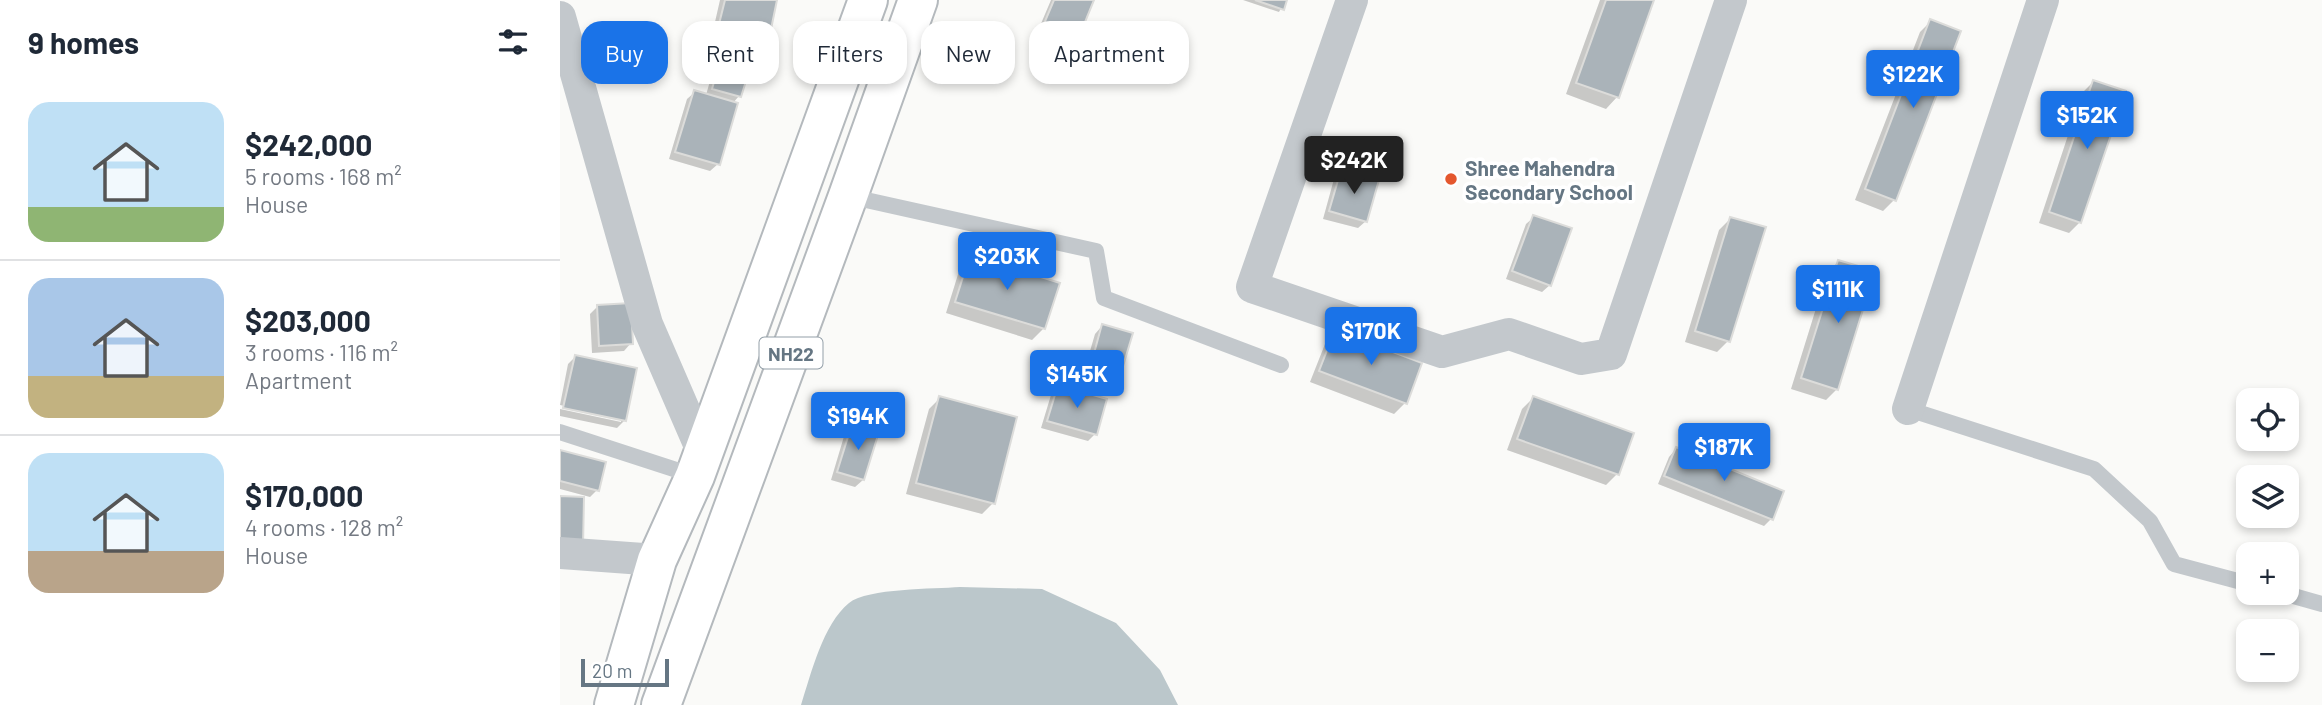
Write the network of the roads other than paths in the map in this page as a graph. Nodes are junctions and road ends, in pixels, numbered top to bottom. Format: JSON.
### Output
{"nodes":[{"id":1,"x":868,"y":0,"type":"edge"},
{"id":2,"x":918,"y":0,"type":"edge"},
{"id":3,"x":1352,"y":0,"type":"edge"},
{"id":4,"x":1731,"y":0,"type":"edge"},
{"id":5,"x":2043,"y":0,"type":"edge"},
{"id":6,"x":560,"y":17,"type":"edge"},
{"id":7,"x":848,"y":196,"type":"junction"},
{"id":8,"x":1281,"y":365,"type":"dead end"},
{"id":9,"x":1908,"y":409,"type":"joint"},
{"id":10,"x":560,"y":432,"type":"edge"},
{"id":11,"x":698,"y":463,"type":"junction"},
{"id":12,"x":560,"y":553,"type":"edge"},
{"id":13,"x":657,"y":560,"type":"junction"},
{"id":14,"x":2236,"y":581,"type":"edge"},
{"id":15,"x":2299,"y":598,"type":"edge"},
{"id":16,"x":2322,"y":604,"type":"edge"},
{"id":17,"x":614,"y":705,"type":"edge"},
{"id":18,"x":661,"y":705,"type":"edge"}],
"edges":[{"from":1,"to":11,"type":"highway","number":"NH22"},
{"from":2,"to":7,"type":"highway","number":"NH22"},
{"from":3,"to":4,"type":"street"},
{"from":5,"to":9,"type":"street"},
{"from":6,"to":11,"type":"street"},
{"from":7,"to":8,"type":"lane"},
{"from":7,"to":18,"type":"highway","number":"NH22"},
{"from":9,"to":14,"type":"lane"},
{"from":10,"to":11,"type":"lane"},
{"from":11,"to":13,"type":"highway","number":"NH22"},
{"from":12,"to":13,"type":"street"},
{"from":13,"to":17,"type":"highway","number":"NH22"},
{"from":15,"to":16,"type":"lane"}]}
